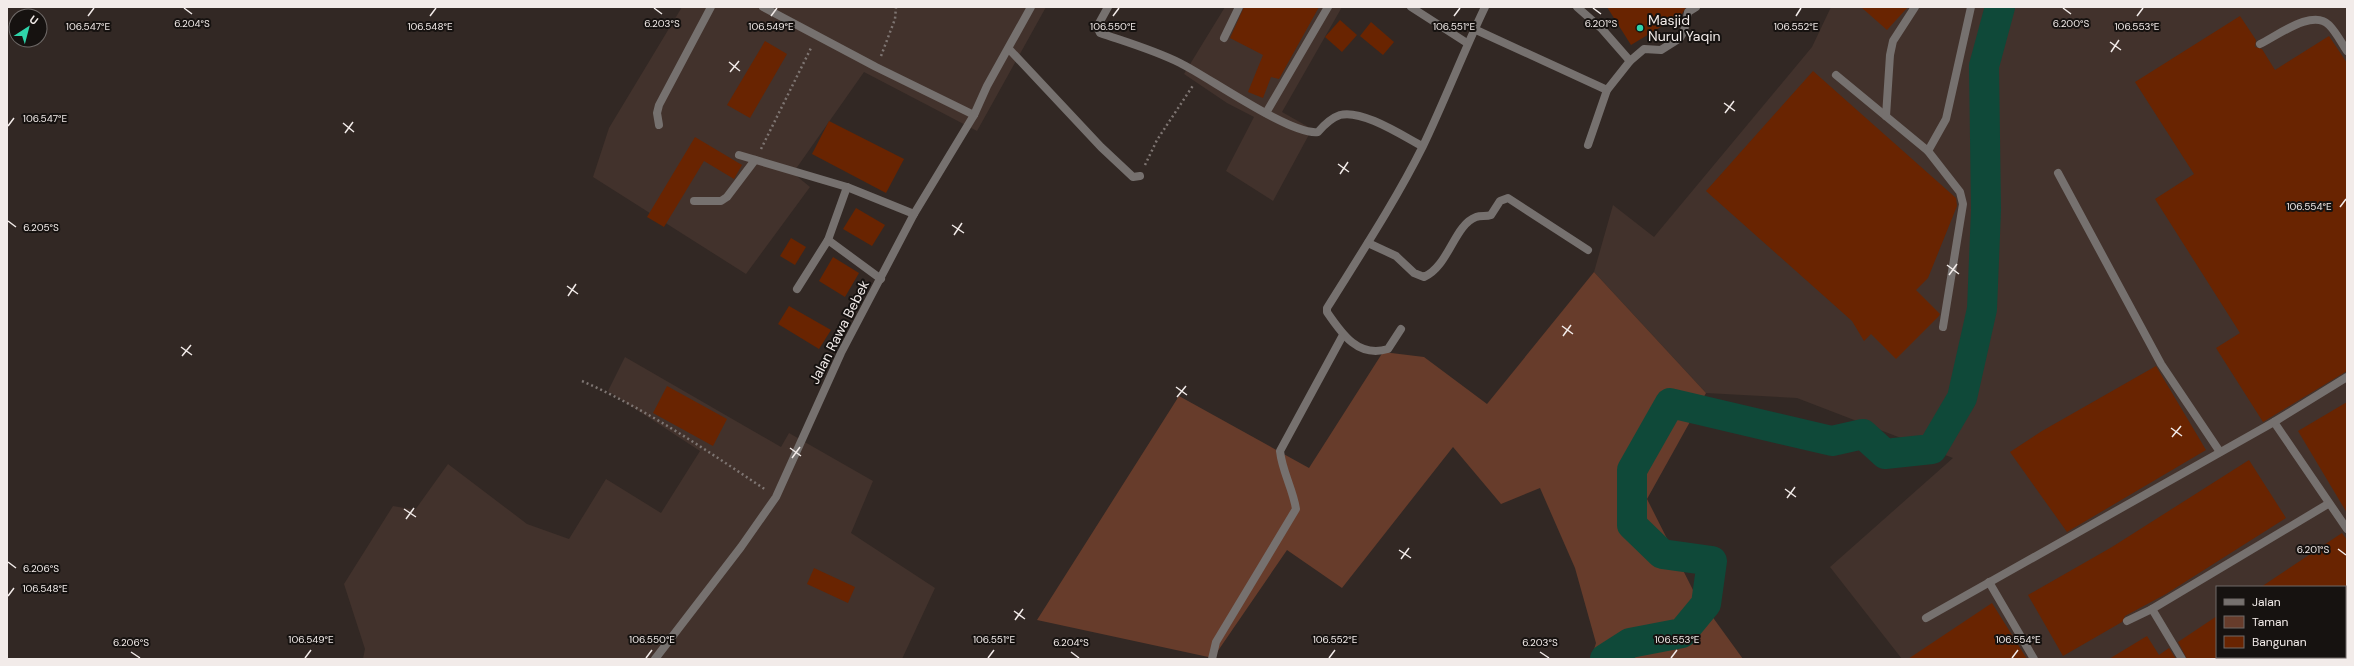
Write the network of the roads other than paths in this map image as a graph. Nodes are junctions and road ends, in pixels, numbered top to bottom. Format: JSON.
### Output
{"nodes":[{"id":1,"x":711,"y":7,"type":"edge"},
{"id":2,"x":763,"y":7,"type":"edge"},
{"id":3,"x":1031,"y":7,"type":"edge"},
{"id":4,"x":1108,"y":7,"type":"edge"},
{"id":5,"x":1239,"y":7,"type":"edge"},
{"id":6,"x":1328,"y":7,"type":"edge"},
{"id":7,"x":1411,"y":7,"type":"edge"},
{"id":8,"x":1485,"y":7,"type":"edge"},
{"id":9,"x":1577,"y":7,"type":"edge"},
{"id":10,"x":1696,"y":7,"type":"edge"},
{"id":11,"x":1915,"y":7,"type":"edge"},
{"id":12,"x":1971,"y":7,"type":"edge"},
{"id":13,"x":1474,"y":28,"type":"junction"},
{"id":14,"x":1224,"y":38,"type":"dead end"},
{"id":15,"x":1467,"y":43,"type":"junction"},
{"id":16,"x":2260,"y":44,"type":"dead end"},
{"id":17,"x":1009,"y":50,"type":"junction"},
{"id":18,"x":2347,"y":51,"type":"edge"},
{"id":19,"x":1630,"y":61,"type":"junction"},
{"id":20,"x":1836,"y":75,"type":"dead end"},
{"id":21,"x":1607,"y":90,"type":"junction"},
{"id":22,"x":1266,"y":113,"type":"junction"},
{"id":23,"x":974,"y":115,"type":"junction"},
{"id":24,"x":1886,"y":116,"type":"junction"},
{"id":25,"x":658,"y":125,"type":"dead end"},
{"id":26,"x":1588,"y":145,"type":"dead end"},
{"id":27,"x":1422,"y":146,"type":"junction"},
{"id":28,"x":1928,"y":151,"type":"junction"},
{"id":29,"x":739,"y":155,"type":"dead end"},
{"id":30,"x":755,"y":160,"type":"junction"},
{"id":31,"x":2058,"y":173,"type":"dead end"},
{"id":32,"x":1140,"y":176,"type":"road end"},
{"id":33,"x":846,"y":187,"type":"junction"},
{"id":34,"x":694,"y":201,"type":"dead end"},
{"id":35,"x":914,"y":214,"type":"junction"},
{"id":36,"x":828,"y":240,"type":"junction"},
{"id":37,"x":1368,"y":243,"type":"junction"},
{"id":38,"x":1588,"y":250,"type":"dead end"},
{"id":39,"x":881,"y":280,"type":"junction"},
{"id":40,"x":798,"y":289,"type":"dead end"},
{"id":41,"x":1944,"y":327,"type":"dead end"},
{"id":42,"x":1401,"y":329,"type":"dead end"},
{"id":43,"x":1343,"y":335,"type":"junction"},
{"id":44,"x":2347,"y":377,"type":"edge"},
{"id":45,"x":2274,"y":422,"type":"junction"},
{"id":46,"x":2220,"y":452,"type":"junction"},
{"id":47,"x":2328,"y":504,"type":"junction"},
{"id":48,"x":2347,"y":529,"type":"edge"},
{"id":49,"x":1989,"y":582,"type":"junction"},
{"id":50,"x":2152,"y":609,"type":"junction"},
{"id":51,"x":1926,"y":618,"type":"dead end"},
{"id":52,"x":2127,"y":621,"type":"dead end"},
{"id":53,"x":655,"y":659,"type":"edge"},
{"id":54,"x":1212,"y":659,"type":"edge"},
{"id":55,"x":2034,"y":659,"type":"edge"},
{"id":56,"x":2182,"y":659,"type":"edge"}],
"edges":[{"from":1,"to":25,"type":"street"},
{"from":2,"to":23,"type":"street"},
{"from":3,"to":17,"type":"street","name":"Jalan Rawa Bebek"},
{"from":4,"to":22,"type":"street"},
{"from":5,"to":14,"type":"street"},
{"from":6,"to":22,"type":"street"},
{"from":7,"to":15,"type":"street"},
{"from":8,"to":13,"type":"street"},
{"from":9,"to":19,"type":"street"},
{"from":10,"to":19,"type":"street"},
{"from":11,"to":24,"type":"street"},
{"from":12,"to":28,"type":"street"},
{"from":13,"to":15,"type":"street"},
{"from":13,"to":21,"type":"street"},
{"from":15,"to":27,"type":"street"},
{"from":16,"to":18,"type":"street"},
{"from":17,"to":23,"type":"street","name":"Jalan Rawa Bebek"},
{"from":17,"to":32,"type":"street"},
{"from":19,"to":21,"type":"street"},
{"from":20,"to":24,"type":"street"},
{"from":21,"to":26,"type":"street"},
{"from":22,"to":27,"type":"street"},
{"from":23,"to":35,"type":"street","name":"Jalan Rawa Bebek"},
{"from":24,"to":28,"type":"street"},
{"from":27,"to":37,"type":"street"},
{"from":28,"to":41,"type":"street"},
{"from":29,"to":30,"type":"street"},
{"from":30,"to":33,"type":"street"},
{"from":30,"to":34,"type":"street"},
{"from":31,"to":46,"type":"street"},
{"from":33,"to":35,"type":"street"},
{"from":33,"to":36,"type":"street"},
{"from":35,"to":39,"type":"street","name":"Jalan Rawa Bebek"},
{"from":36,"to":39,"type":"street"},
{"from":36,"to":40,"type":"street"},
{"from":37,"to":38,"type":"street"},
{"from":37,"to":43,"type":"street"},
{"from":39,"to":53,"type":"street","name":"Jalan Rawa Bebek"},
{"from":42,"to":43,"type":"street"},
{"from":43,"to":54,"type":"street"},
{"from":44,"to":45,"type":"street"},
{"from":45,"to":46,"type":"street"},
{"from":45,"to":47,"type":"street"},
{"from":46,"to":49,"type":"street"},
{"from":47,"to":48,"type":"street"},
{"from":47,"to":50,"type":"street"},
{"from":49,"to":51,"type":"street"},
{"from":49,"to":55,"type":"street"},
{"from":50,"to":52,"type":"street"},
{"from":50,"to":56,"type":"street"}]}
